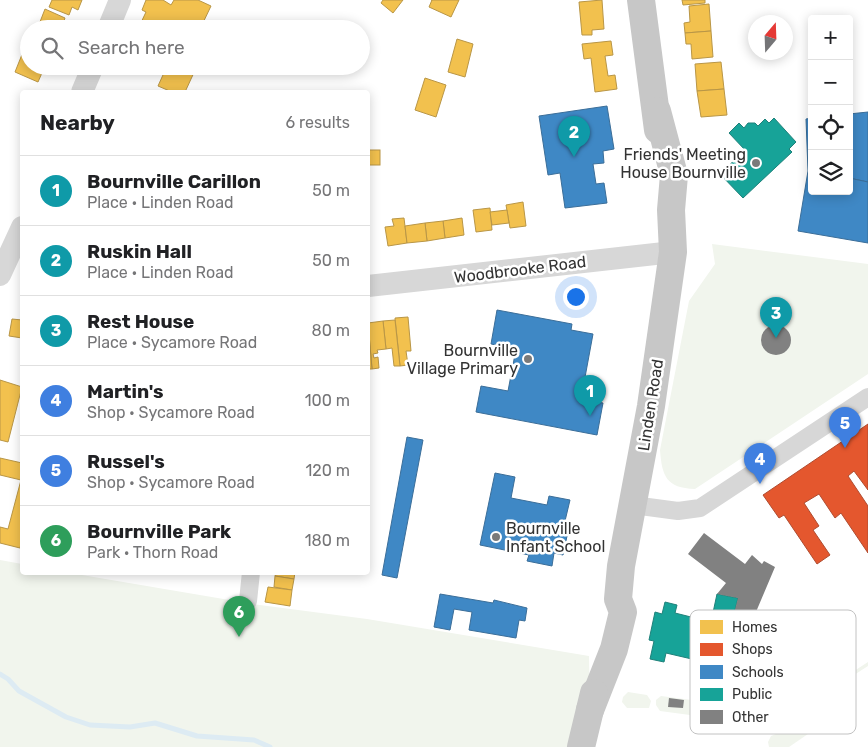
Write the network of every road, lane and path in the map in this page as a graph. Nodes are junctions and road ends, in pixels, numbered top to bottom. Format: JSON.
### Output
{"nodes":[{"id":1,"x":120,"y":0,"type":"edge"},
{"id":2,"x":641,"y":0,"type":"edge"},
{"id":3,"x":112,"y":20,"type":"edge"},
{"id":4,"x":89,"y":75,"type":"edge"},
{"id":5,"x":83,"y":90,"type":"edge"},
{"id":6,"x":20,"y":232,"type":"edge"},
{"id":7,"x":673,"y":252,"type":"junction"},
{"id":8,"x":7,"y":267,"type":"edge"},
{"id":9,"x":370,"y":286,"type":"edge"},
{"id":10,"x":868,"y":397,"type":"edge"},
{"id":11,"x":633,"y":505,"type":"junction"},
{"id":12,"x":251,"y":575,"type":"edge"},
{"id":13,"x":248,"y":602,"type":"dead end"},
{"id":14,"x":581,"y":747,"type":"edge"}],
"edges":[{"from":1,"to":3,"type":"street"},
{"from":2,"to":7,"type":"highway","name":"Linden Road"},
{"from":4,"to":5,"type":"street"},
{"from":6,"to":8,"type":"street"},
{"from":7,"to":9,"type":"street","name":"Woodbrooke Road"},
{"from":7,"to":11,"type":"highway","name":"Linden Road"},
{"from":10,"to":11,"type":"street"},
{"from":11,"to":14,"type":"highway","name":"Linden Road"},
{"from":12,"to":13,"type":"street"}]}
